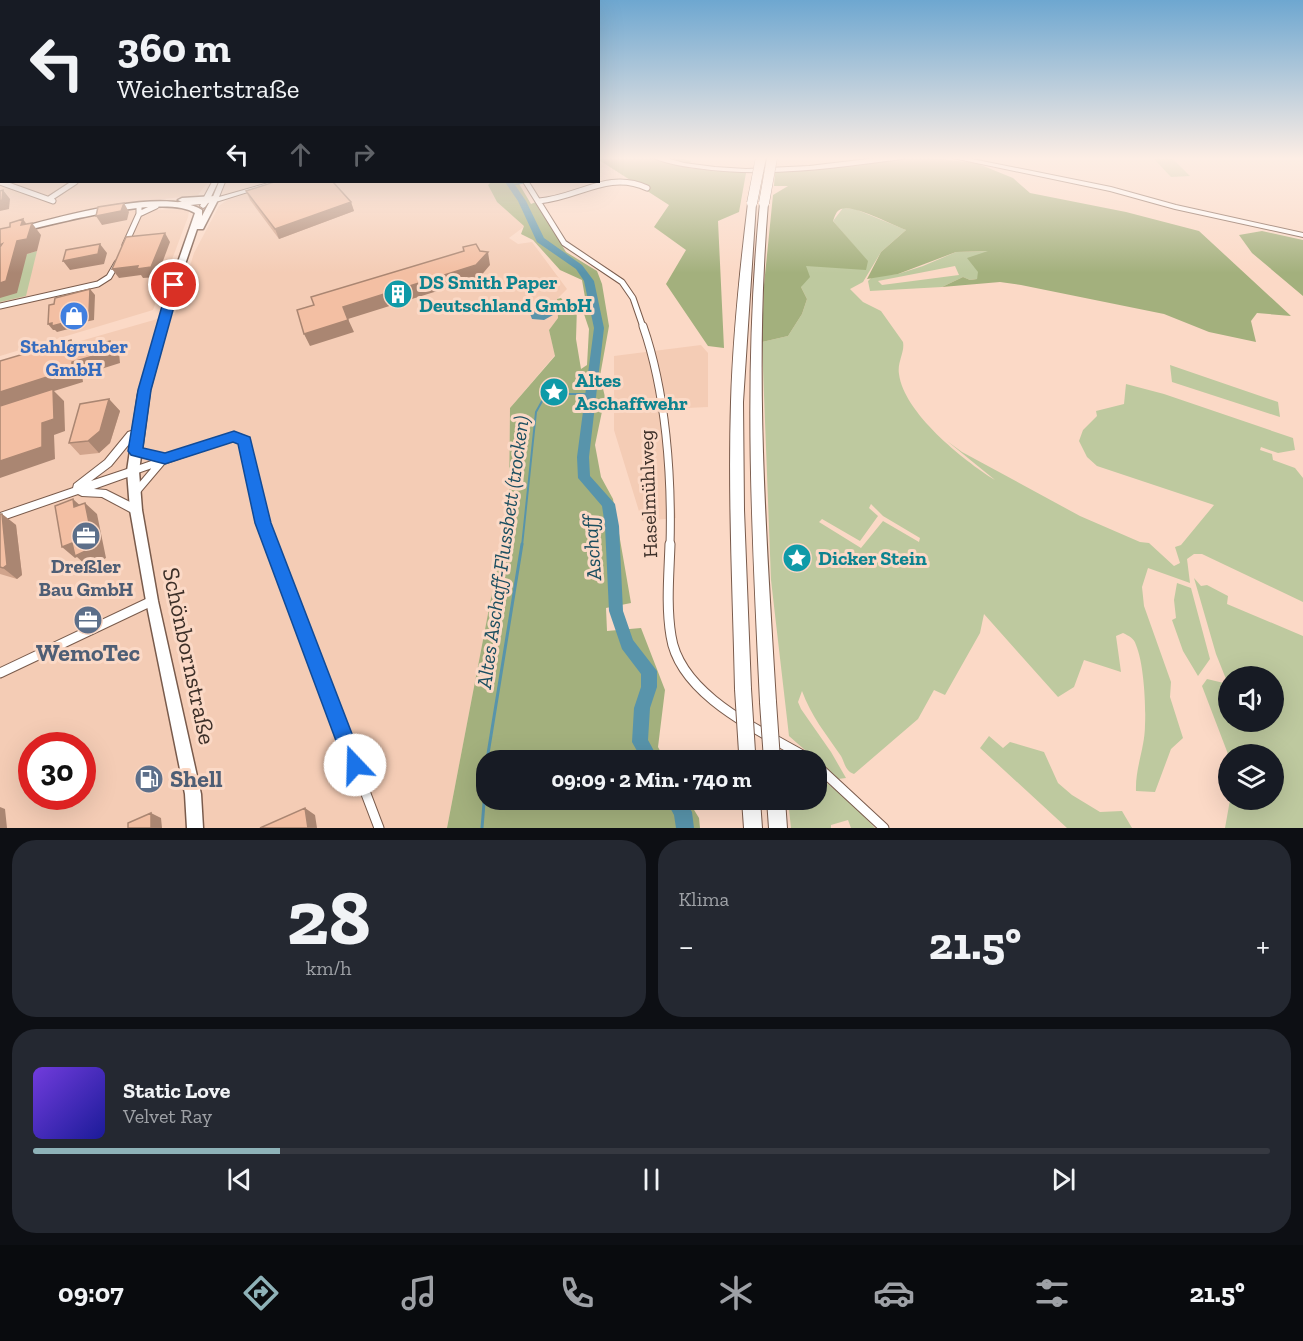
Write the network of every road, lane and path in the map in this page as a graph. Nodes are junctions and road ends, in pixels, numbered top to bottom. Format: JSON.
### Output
{"nodes":[{"id":1,"x":40,"y":196,"type":"edge"},
{"id":2,"x":57,"y":196,"type":"edge"},
{"id":3,"x":212,"y":196,"type":"edge"},
{"id":4,"x":227,"y":196,"type":"edge"},
{"id":5,"x":535,"y":196,"type":"edge"},
{"id":6,"x":571,"y":196,"type":"edge"},
{"id":7,"x":758,"y":196,"type":"edge"},
{"id":8,"x":760,"y":196,"type":"edge"},
{"id":9,"x":1135,"y":196,"type":"edge"},
{"id":10,"x":210,"y":200,"type":"junction"},
{"id":11,"x":539,"y":201,"type":"junction"},
{"id":12,"x":758,"y":203,"type":"junction"},
{"id":13,"x":179,"y":204,"type":"junction"},
{"id":14,"x":139,"y":211,"type":"junction"},
{"id":15,"x":200,"y":212,"type":"junction"},
{"id":16,"x":78,"y":216,"type":"junction"},
{"id":17,"x":0,"y":235,"type":"edge"},
{"id":18,"x":1303,"y":235,"type":"edge"},
{"id":19,"x":183,"y":259,"type":"junction"},
{"id":20,"x":0,"y":306,"type":"edge"},
{"id":21,"x":145,"y":390,"type":"junction"},
{"id":22,"x":131,"y":435,"type":"junction"},
{"id":23,"x":136,"y":451,"type":"junction"},
{"id":24,"x":165,"y":459,"type":"junction"},
{"id":25,"x":133,"y":471,"type":"junction"},
{"id":26,"x":70,"y":492,"type":"junction"},
{"id":27,"x":134,"y":494,"type":"junction"},
{"id":28,"x":136,"y":510,"type":"junction"},
{"id":29,"x":0,"y":517,"type":"edge"},
{"id":30,"x":152,"y":601,"type":"junction"},
{"id":31,"x":0,"y":673,"type":"edge"},
{"id":32,"x":747,"y":750,"type":"edge"},
{"id":33,"x":771,"y":750,"type":"edge"},
{"id":34,"x":794,"y":750,"type":"edge"},
{"id":35,"x":827,"y":775,"type":"edge"},
{"id":36,"x":752,"y":810,"type":"edge"},
{"id":37,"x":777,"y":810,"type":"edge"},
{"id":38,"x":195,"y":828,"type":"edge"},
{"id":39,"x":379,"y":828,"type":"edge"},
{"id":40,"x":753,"y":828,"type":"edge"},
{"id":41,"x":778,"y":828,"type":"edge"},
{"id":42,"x":884,"y":828,"type":"edge"}],
"edges":[{"from":1,"to":2,"type":"street"},
{"from":3,"to":10,"type":"street","name":"Schönbornstraße"},
{"from":4,"to":10,"type":"street"},
{"from":5,"to":11,"type":"street","name":"Haselmühlweg"},
{"from":6,"to":11,"type":"street"},
{"from":7,"to":12,"type":"highway","bridge":true},
{"from":8,"to":12,"type":"highway","bridge":true},
{"from":9,"to":18,"type":"street"},
{"from":10,"to":13,"type":"street"},
{"from":10,"to":15,"type":"street","name":"Schönbornstraße"},
{"from":10,"to":16,"type":"main road"},
{"from":10,"to":19,"type":"main road","name":"Schönbornstraße"},
{"from":11,"to":34,"type":"street","name":"Haselmühlweg"},
{"from":12,"to":32,"type":"highway","bridge":true},
{"from":12,"to":33,"type":"highway","bridge":true},
{"from":13,"to":14,"type":"main road"},
{"from":13,"to":15,"type":"main road"},
{"from":14,"to":16,"type":"main road"},
{"from":14,"to":20,"type":"street"},
{"from":15,"to":19,"type":"main road","name":"Schönbornstraße"},
{"from":16,"to":17,"type":"main road"},
{"from":16,"to":17,"type":"main road"},
{"from":19,"to":21,"type":"main road","name":"Schönbornstraße"},
{"from":21,"to":22,"type":"main road","name":"Schönbornstraße"},
{"from":21,"to":23,"type":"main road","name":"Schönbornstraße"},
{"from":22,"to":25,"type":"main road","name":"Schönbornstraße"},
{"from":22,"to":26,"type":"street"},
{"from":23,"to":24,"type":"street"},
{"from":23,"to":25,"type":"main road","name":"Schönbornstraße"},
{"from":24,"to":25,"type":"street"},
{"from":24,"to":27,"type":"street"},
{"from":24,"to":39,"type":"street"},
{"from":25,"to":26,"type":"street"},
{"from":25,"to":27,"type":"main road","name":"Schönbornstraße"},
{"from":26,"to":28,"type":"street"},
{"from":26,"to":29,"type":"street"},
{"from":27,"to":28,"type":"main road","name":"Schönbornstraße"},
{"from":28,"to":30,"type":"main road","name":"Schönbornstraße"},
{"from":30,"to":31,"type":"street"},
{"from":30,"to":38,"type":"main road","name":"Schönbornstraße"},
{"from":35,"to":42,"type":"street"},
{"from":36,"to":40,"type":"highway"},
{"from":37,"to":41,"type":"highway"}]}
